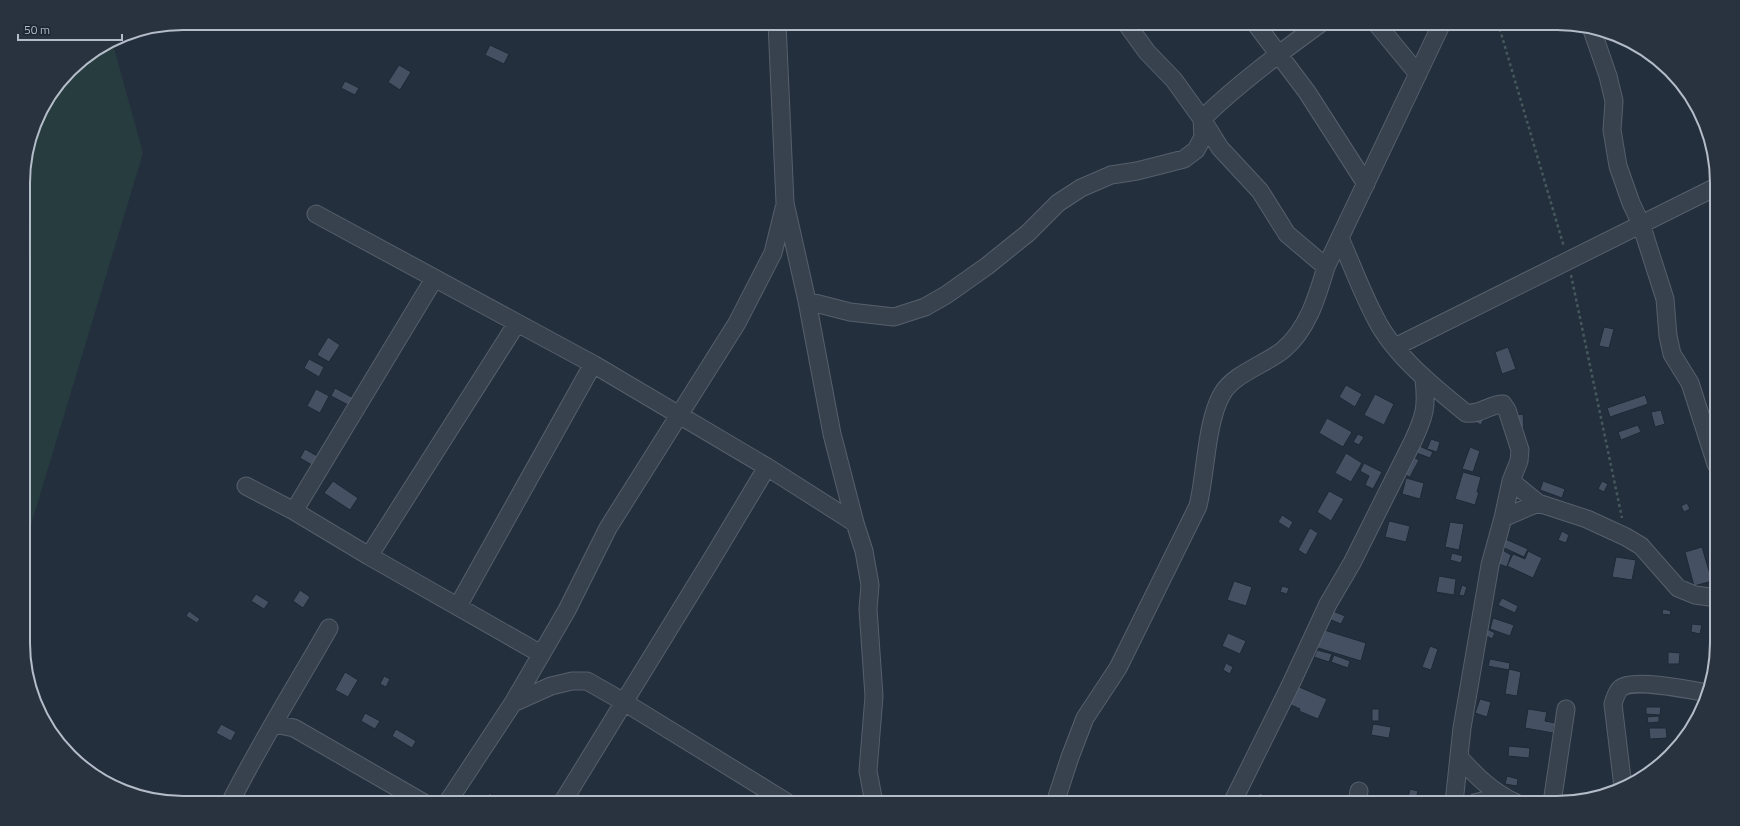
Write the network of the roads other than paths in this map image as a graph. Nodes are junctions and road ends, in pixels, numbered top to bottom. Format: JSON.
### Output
{"nodes":[{"id":1,"x":777,"y":30,"type":"edge"},
{"id":2,"x":1131,"y":30,"type":"edge"},
{"id":3,"x":1261,"y":30,"type":"edge"},
{"id":4,"x":1311,"y":30,"type":"edge"},
{"id":5,"x":1382,"y":30,"type":"edge"},
{"id":6,"x":1439,"y":30,"type":"edge"},
{"id":7,"x":1594,"y":34,"type":"edge"},
{"id":8,"x":1279,"y":53,"type":"junction"},
{"id":9,"x":1418,"y":74,"type":"junction"},
{"id":10,"x":1202,"y":119,"type":"junction"},
{"id":11,"x":1366,"y":184,"type":"junction"},
{"id":12,"x":1710,"y":190,"type":"edge"},
{"id":13,"x":785,"y":203,"type":"junction"},
{"id":14,"x":316,"y":214,"type":"dead end"},
{"id":15,"x":1641,"y":224,"type":"junction"},
{"id":16,"x":1340,"y":238,"type":"junction"},
{"id":17,"x":1326,"y":267,"type":"junction"},
{"id":18,"x":434,"y":278,"type":"junction"},
{"id":19,"x":807,"y":301,"type":"junction"},
{"id":20,"x":517,"y":323,"type":"junction"},
{"id":21,"x":1396,"y":347,"type":"junction"},
{"id":22,"x":592,"y":364,"type":"junction"},
{"id":23,"x":1424,"y":379,"type":"junction"},
{"id":24,"x":680,"y":416,"type":"junction"},
{"id":25,"x":1710,"y":445,"type":"edge"},
{"id":26,"x":767,"y":467,"type":"junction"},
{"id":27,"x":1511,"y":481,"type":"junction"},
{"id":28,"x":246,"y":486,"type":"dead end"},
{"id":29,"x":1538,"y":503,"type":"junction"},
{"id":30,"x":294,"y":511,"type":"junction"},
{"id":31,"x":1503,"y":518,"type":"junction"},
{"id":32,"x":854,"y":523,"type":"junction"},
{"id":33,"x":369,"y":556,"type":"junction"},
{"id":34,"x":1710,"y":597,"type":"edge"},
{"id":35,"x":458,"y":606,"type":"junction"},
{"id":36,"x":329,"y":628,"type":"dead end"},
{"id":37,"x":541,"y":654,"type":"junction"},
{"id":38,"x":1702,"y":692,"type":"edge"},
{"id":39,"x":624,"y":702,"type":"junction"},
{"id":40,"x":513,"y":703,"type":"junction"},
{"id":41,"x":1566,"y":709,"type":"dead end"},
{"id":42,"x":274,"y":724,"type":"junction"},
{"id":43,"x":1459,"y":757,"type":"junction"},
{"id":44,"x":1622,"y":781,"type":"edge"},
{"id":45,"x":234,"y":796,"type":"edge"},
{"id":46,"x":412,"y":796,"type":"edge"},
{"id":47,"x":453,"y":796,"type":"edge"},
{"id":48,"x":566,"y":796,"type":"edge"},
{"id":49,"x":777,"y":796,"type":"edge"},
{"id":50,"x":873,"y":796,"type":"edge"},
{"id":51,"x":1057,"y":796,"type":"edge"},
{"id":52,"x":1235,"y":796,"type":"edge"},
{"id":53,"x":1455,"y":796,"type":"edge"},
{"id":54,"x":1501,"y":796,"type":"edge"},
{"id":55,"x":1553,"y":796,"type":"edge"}],
"edges":[{"from":1,"to":13,"type":"street"},
{"from":2,"to":10,"type":"street"},
{"from":3,"to":8,"type":"street"},
{"from":4,"to":8,"type":"street"},
{"from":5,"to":9,"type":"street"},
{"from":6,"to":9,"type":"street"},
{"from":7,"to":15,"type":"street"},
{"from":8,"to":10,"type":"street"},
{"from":8,"to":11,"type":"street"},
{"from":9,"to":11,"type":"street"},
{"from":10,"to":17,"type":"street"},
{"from":10,"to":19,"type":"street"},
{"from":11,"to":16,"type":"street"},
{"from":12,"to":15,"type":"street"},
{"from":13,"to":19,"type":"street"},
{"from":13,"to":24,"type":"street"},
{"from":14,"to":18,"type":"street"},
{"from":15,"to":21,"type":"street"},
{"from":15,"to":25,"type":"street"},
{"from":16,"to":17,"type":"street"},
{"from":16,"to":21,"type":"street"},
{"from":17,"to":51,"type":"street"},
{"from":18,"to":20,"type":"street"},
{"from":18,"to":30,"type":"street"},
{"from":19,"to":32,"type":"street"},
{"from":20,"to":22,"type":"street"},
{"from":20,"to":33,"type":"street"},
{"from":21,"to":23,"type":"street"},
{"from":22,"to":24,"type":"street"},
{"from":22,"to":35,"type":"street"},
{"from":23,"to":27,"type":"street"},
{"from":23,"to":52,"type":"street"},
{"from":24,"to":26,"type":"street"},
{"from":24,"to":37,"type":"street"},
{"from":26,"to":32,"type":"street"},
{"from":26,"to":39,"type":"street"},
{"from":27,"to":29,"type":"street"},
{"from":27,"to":31,"type":"street"},
{"from":28,"to":30,"type":"street"},
{"from":29,"to":31,"type":"street"},
{"from":29,"to":34,"type":"street"},
{"from":30,"to":33,"type":"street"},
{"from":31,"to":43,"type":"street"},
{"from":32,"to":50,"type":"street"},
{"from":33,"to":35,"type":"street"},
{"from":35,"to":37,"type":"street"},
{"from":36,"to":42,"type":"street"},
{"from":37,"to":40,"type":"street"},
{"from":38,"to":44,"type":"street"},
{"from":39,"to":40,"type":"street"},
{"from":39,"to":48,"type":"street"},
{"from":39,"to":49,"type":"street"},
{"from":40,"to":47,"type":"street"},
{"from":41,"to":55,"type":"street"},
{"from":42,"to":45,"type":"street"},
{"from":42,"to":46,"type":"street"},
{"from":43,"to":53,"type":"street"},
{"from":43,"to":54,"type":"street"}]}
